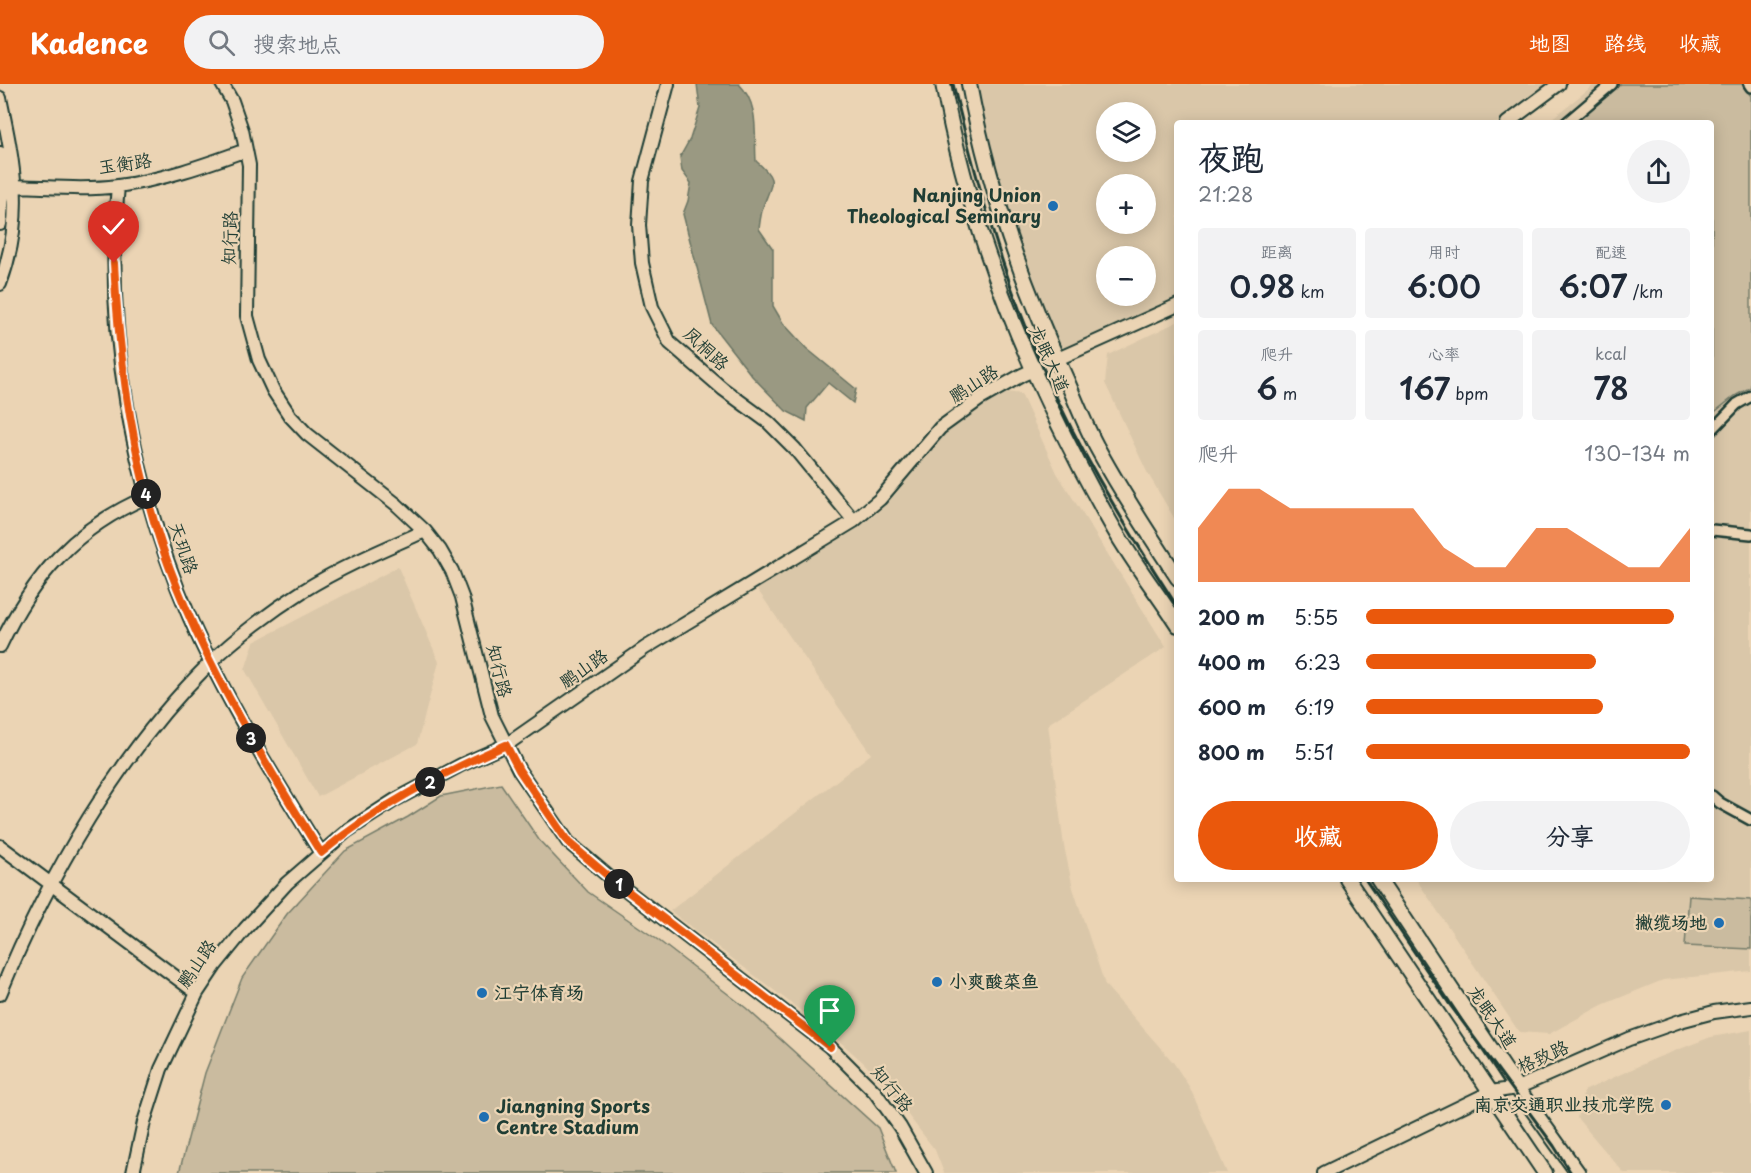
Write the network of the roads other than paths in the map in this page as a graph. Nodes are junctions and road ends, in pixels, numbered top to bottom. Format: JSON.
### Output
{"nodes":[{"id":1,"x":222,"y":84,"type":"edge"},
{"id":2,"x":668,"y":84,"type":"edge"},
{"id":3,"x":943,"y":84,"type":"edge"},
{"id":4,"x":969,"y":84,"type":"edge"},
{"id":5,"x":1559,"y":84,"type":"edge"},
{"id":6,"x":1612,"y":84,"type":"edge"},
{"id":7,"x":0,"y":98,"type":"edge"},
{"id":8,"x":1511,"y":120,"type":"edge"},
{"id":9,"x":1570,"y":120,"type":"edge"},
{"id":10,"x":246,"y":150,"type":"junction"},
{"id":11,"x":0,"y":153,"type":"edge"},
{"id":12,"x":10,"y":186,"type":"junction"},
{"id":13,"x":118,"y":186,"type":"junction"},
{"id":14,"x":0,"y":224,"type":"edge"},
{"id":15,"x":0,"y":284,"type":"edge"},
{"id":16,"x":1174,"y":307,"type":"edge"},
{"id":17,"x":1057,"y":360,"type":"junction"},
{"id":18,"x":1033,"y":370,"type":"junction"},
{"id":19,"x":1751,"y":396,"type":"edge"},
{"id":20,"x":1714,"y":428,"type":"edge"},
{"id":21,"x":147,"y":497,"type":"junction"},
{"id":22,"x":854,"y":521,"type":"junction"},
{"id":23,"x":1714,"y":530,"type":"edge"},
{"id":24,"x":425,"y":531,"type":"junction"},
{"id":25,"x":1751,"y":534,"type":"edge"},
{"id":26,"x":1174,"y":572,"type":"edge"},
{"id":27,"x":1174,"y":619,"type":"edge"},
{"id":28,"x":0,"y":646,"type":"edge"},
{"id":29,"x":211,"y":662,"type":"junction"},
{"id":30,"x":506,"y":745,"type":"junction"},
{"id":31,"x":1714,"y":798,"type":"edge"},
{"id":32,"x":1751,"y":820,"type":"edge"},
{"id":33,"x":0,"y":846,"type":"edge"},
{"id":34,"x":321,"y":853,"type":"junction"},
{"id":35,"x":1349,"y":882,"type":"edge"},
{"id":36,"x":1380,"y":882,"type":"edge"},
{"id":37,"x":51,"y":884,"type":"junction"},
{"id":38,"x":197,"y":993,"type":"junction"},
{"id":39,"x":0,"y":994,"type":"edge"},
{"id":40,"x":1751,"y":1007,"type":"edge"},
{"id":41,"x":1517,"y":1088,"type":"junction"},
{"id":42,"x":1491,"y":1092,"type":"junction"},
{"id":43,"x":134,"y":1173,"type":"edge"},
{"id":44,"x":927,"y":1173,"type":"edge"},
{"id":45,"x":1324,"y":1173,"type":"edge"},
{"id":46,"x":1545,"y":1173,"type":"edge"},
{"id":47,"x":1578,"y":1173,"type":"edge"}],
"edges":[{"from":1,"to":10,"type":"street","name":"知行路"},
{"from":2,"to":22,"type":"street","name":"凤桐路"},
{"from":3,"to":18,"type":"main road","name":"龙眠大道"},
{"from":4,"to":17,"type":"main road","name":"龙眠大道"},
{"from":5,"to":8,"type":"street"},
{"from":6,"to":9,"type":"street"},
{"from":7,"to":12,"type":"street"},
{"from":10,"to":13,"type":"street","name":"玉衡路"},
{"from":10,"to":24,"type":"street","name":"知行路"},
{"from":11,"to":12,"type":"street"},
{"from":12,"to":13,"type":"street","name":"玉衡路"},
{"from":12,"to":14,"type":"street"},
{"from":12,"to":15,"type":"street"},
{"from":13,"to":21,"type":"street","name":"天玑路"},
{"from":16,"to":17,"type":"street","name":"鹏山路"},
{"from":17,"to":18,"type":"street","name":"鹏山路"},
{"from":17,"to":26,"type":"main road","name":"龙眠大道"},
{"from":18,"to":22,"type":"street","name":"鹏山路"},
{"from":18,"to":27,"type":"main road","name":"龙眠大道"},
{"from":19,"to":20,"type":"street"},
{"from":21,"to":28,"type":"street"},
{"from":21,"to":29,"type":"street","name":"天玑路"},
{"from":22,"to":30,"type":"street","name":"鹏山路"},
{"from":23,"to":25,"type":"street"},
{"from":24,"to":29,"type":"street"},
{"from":24,"to":30,"type":"street","name":"知行路"},
{"from":29,"to":34,"type":"street","name":"天玑路"},
{"from":29,"to":37,"type":"street"},
{"from":30,"to":34,"type":"street","name":"鹏山路"},
{"from":30,"to":44,"type":"street","name":"知行路"},
{"from":31,"to":32,"type":"street"},
{"from":33,"to":37,"type":"street"},
{"from":34,"to":38,"type":"street","name":"鹏山路"},
{"from":35,"to":42,"type":"main road"},
{"from":36,"to":41,"type":"main road","name":"龙眠大道"},
{"from":37,"to":38,"type":"street"},
{"from":37,"to":39,"type":"street"},
{"from":38,"to":43,"type":"street","name":"鹏山路"},
{"from":40,"to":41,"type":"street","name":"格致路"},
{"from":41,"to":42,"type":"street","name":"格致路"},
{"from":41,"to":47,"type":"main road","name":"龙眠大道"},
{"from":42,"to":45,"type":"street","name":"格致路"},
{"from":42,"to":46,"type":"main road"}]}
